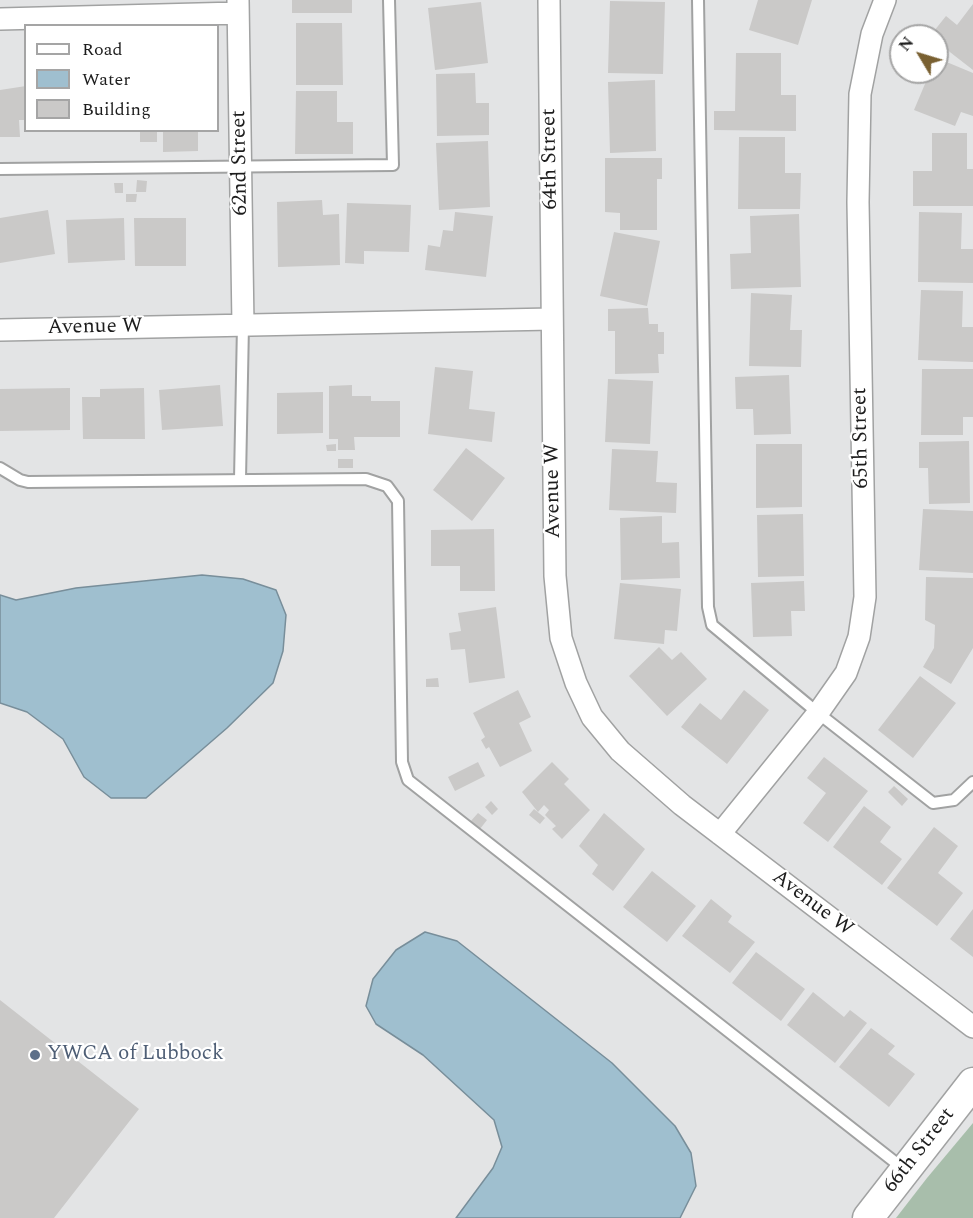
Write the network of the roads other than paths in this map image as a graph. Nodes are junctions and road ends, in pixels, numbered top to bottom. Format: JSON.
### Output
{"nodes":[{"id":1,"x":389,"y":0,"type":"edge"},
{"id":2,"x":549,"y":0,"type":"edge"},
{"id":3,"x":698,"y":0,"type":"edge"},
{"id":4,"x":885,"y":0,"type":"edge"},
{"id":5,"x":238,"y":7,"type":"edge"},
{"id":6,"x":0,"y":19,"type":"edge"},
{"id":7,"x":241,"y":165,"type":"junction"},
{"id":8,"x":0,"y":169,"type":"edge"},
{"id":9,"x":552,"y":319,"type":"junction"},
{"id":10,"x":243,"y":325,"type":"junction"},
{"id":11,"x":0,"y":330,"type":"edge"},
{"id":12,"x":0,"y":468,"type":"edge"},
{"id":13,"x":240,"y":479,"type":"junction"},
{"id":14,"x":818,"y":713,"type":"junction"},
{"id":15,"x":973,"y":782,"type":"edge"},
{"id":16,"x":720,"y":834,"type":"junction"},
{"id":17,"x":973,"y":1027,"type":"edge"},
{"id":18,"x":973,"y":1083,"type":"edge"},
{"id":19,"x":905,"y":1170,"type":"junction"},
{"id":20,"x":868,"y":1218,"type":"edge"}],
"edges":[{"from":1,"to":7,"type":"lane"},
{"from":2,"to":9,"type":"street","name":"64th Street"},
{"from":3,"to":14,"type":"lane"},
{"from":4,"to":14,"type":"street","name":"65th Street"},
{"from":5,"to":6,"type":"street"},
{"from":5,"to":7,"type":"street","name":"62nd Street"},
{"from":7,"to":8,"type":"lane"},
{"from":7,"to":10,"type":"street","name":"62nd Street"},
{"from":9,"to":10,"type":"street","name":"Avenue W"},
{"from":9,"to":16,"type":"street","name":"Avenue W"},
{"from":10,"to":11,"type":"street","name":"Avenue W"},
{"from":10,"to":13,"type":"lane"},
{"from":12,"to":13,"type":"lane"},
{"from":13,"to":19,"type":"lane"},
{"from":14,"to":15,"type":"lane"},
{"from":14,"to":16,"type":"street","name":"65th Street"},
{"from":16,"to":17,"type":"street","name":"Avenue W"},
{"from":18,"to":19,"type":"street","name":"66th Street"},
{"from":19,"to":20,"type":"street","name":"66th Street"}]}
